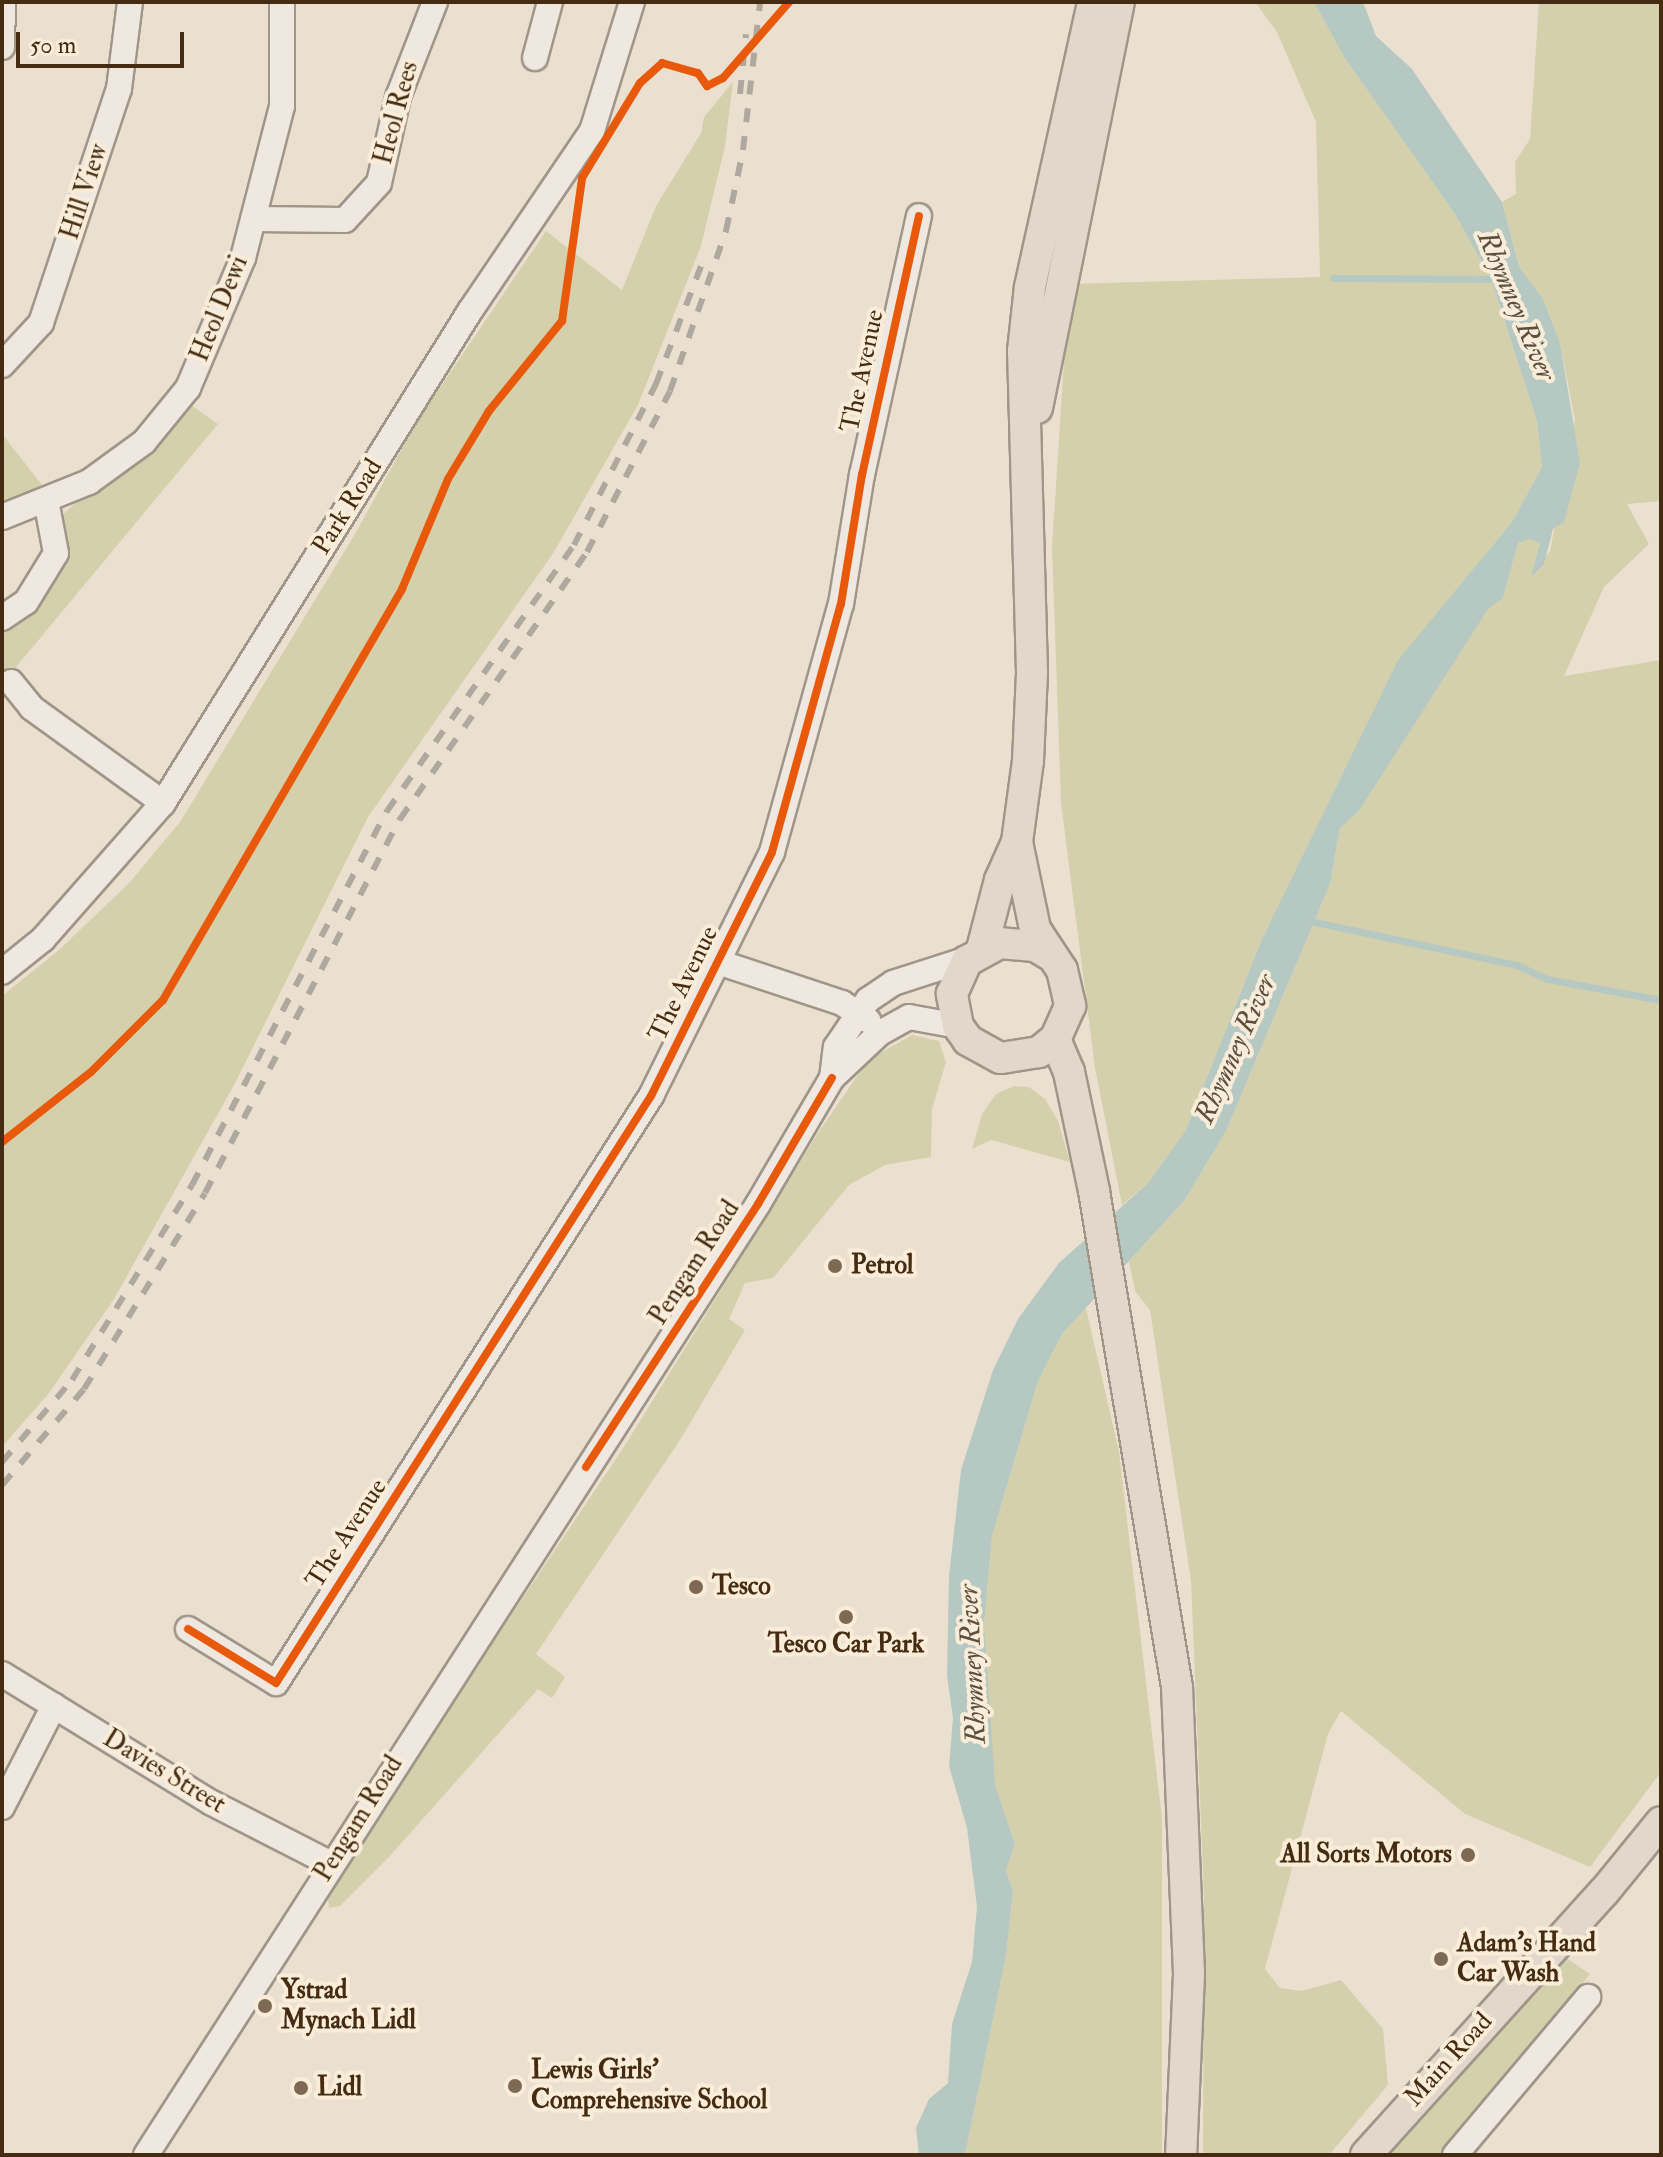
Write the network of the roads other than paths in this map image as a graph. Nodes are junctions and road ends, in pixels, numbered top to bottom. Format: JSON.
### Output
{"nodes":[{"id":1,"x":3,"y":2,"type":"edge"},
{"id":2,"x":130,"y":2,"type":"edge"},
{"id":3,"x":282,"y":2,"type":"edge"},
{"id":4,"x":435,"y":2,"type":"edge"},
{"id":5,"x":550,"y":2,"type":"edge"},
{"id":6,"x":632,"y":2,"type":"edge"},
{"id":7,"x":1093,"y":2,"type":"edge"},
{"id":8,"x":1119,"y":2,"type":"edge"},
{"id":9,"x":2,"y":47,"type":"edge"},
{"id":10,"x":535,"y":58,"type":"dead end"},
{"id":11,"x":919,"y":216,"type":"dead end"},
{"id":12,"x":253,"y":219,"type":"junction"},
{"id":13,"x":2,"y":365,"type":"edge"},
{"id":14,"x":46,"y":500,"type":"junction"},
{"id":15,"x":1027,"y":502,"type":"junction"},
{"id":16,"x":2,"y":517,"type":"edge"},
{"id":17,"x":2,"y":618,"type":"edge"},
{"id":18,"x":11,"y":682,"type":"dead end"},
{"id":19,"x":163,"y":803,"type":"junction"},
{"id":20,"x":1017,"y":842,"type":"junction"},
{"id":21,"x":976,"y":953,"type":"junction"},
{"id":22,"x":1050,"y":955,"type":"junction"},
{"id":23,"x":718,"y":962,"type":"junction"},
{"id":24,"x":2,"y":972,"type":"edge"},
{"id":25,"x":858,"y":1013,"type":"junction"},
{"id":26,"x":958,"y":1026,"type":"junction"},
{"id":27,"x":890,"y":1027,"type":"junction"},
{"id":28,"x":1055,"y":1039,"type":"junction"},
{"id":29,"x":832,"y":1078,"type":"junction"},
{"id":30,"x":188,"y":1629,"type":"dead end"},
{"id":31,"x":2,"y":1674,"type":"edge"},
{"id":32,"x":54,"y":1706,"type":"junction"},
{"id":33,"x":2,"y":1807,"type":"edge"},
{"id":34,"x":1661,"y":1822,"type":"edge"},
{"id":35,"x":331,"y":1864,"type":"junction"},
{"id":36,"x":1588,"y":1997,"type":"dead end"},
{"id":37,"x":146,"y":2155,"type":"edge"},
{"id":38,"x":1181,"y":2155,"type":"edge"},
{"id":39,"x":1366,"y":2155,"type":"edge"},
{"id":40,"x":1455,"y":2155,"type":"edge"}],
"edges":[{"from":1,"to":9,"type":"street"},
{"from":2,"to":13,"type":"street","name":"Hill View"},
{"from":3,"to":12,"type":"street","name":"Heol Dewi"},
{"from":4,"to":12,"type":"street","name":"Heol Rees"},
{"from":5,"to":10,"type":"street"},
{"from":6,"to":19,"type":"street","name":"Park Road"},
{"from":7,"to":15,"type":"main road"},
{"from":8,"to":15,"type":"main road"},
{"from":11,"to":23,"type":"street","name":"The Avenue"},
{"from":12,"to":14,"type":"street","name":"Heol Dewi"},
{"from":14,"to":16,"type":"street","name":"Heol Dewi"},
{"from":14,"to":17,"type":"street"},
{"from":15,"to":20,"type":"main road"},
{"from":18,"to":19,"type":"street"},
{"from":19,"to":24,"type":"street","name":"Park Road"},
{"from":20,"to":21,"type":"main road"},
{"from":20,"to":22,"type":"main road"},
{"from":21,"to":22,"type":"main road"},
{"from":21,"to":25,"type":"street","name":"Pengam Road"},
{"from":21,"to":26,"type":"main road"},
{"from":22,"to":28,"type":"main road"},
{"from":23,"to":25,"type":"street"},
{"from":23,"to":30,"type":"street","name":"The Avenue"},
{"from":25,"to":27,"type":"street"},
{"from":25,"to":29,"type":"street","name":"Pengam Road"},
{"from":26,"to":27,"type":"street"},
{"from":26,"to":28,"type":"main road"},
{"from":27,"to":29,"type":"street","name":"Pengam Road"},
{"from":28,"to":38,"type":"main road"},
{"from":29,"to":35,"type":"street","name":"Pengam Road"},
{"from":31,"to":32,"type":"street","name":"Davies Street"},
{"from":32,"to":33,"type":"street"},
{"from":32,"to":35,"type":"street","name":"Davies Street"},
{"from":34,"to":39,"type":"main road","name":"Main Road"},
{"from":35,"to":37,"type":"street","name":"Pengam Road"},
{"from":36,"to":40,"type":"street"}]}
